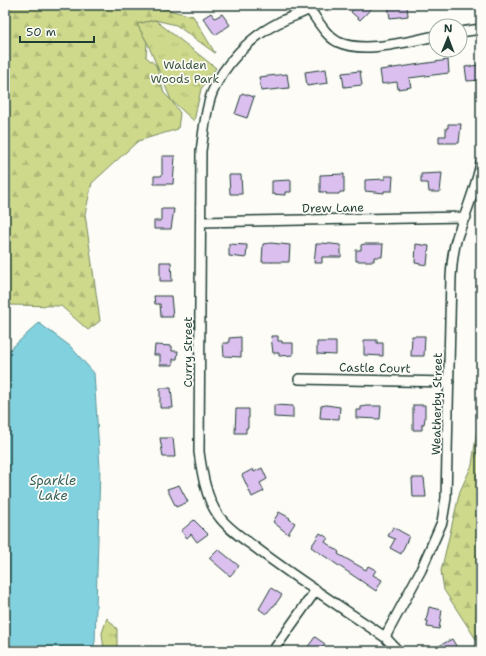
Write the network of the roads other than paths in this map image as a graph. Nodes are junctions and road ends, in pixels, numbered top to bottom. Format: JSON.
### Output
{"nodes":[{"id":1,"x":314,"y":7,"type":"edge"},
{"id":2,"x":481,"y":29,"type":"edge"},
{"id":3,"x":468,"y":31,"type":"edge"},
{"id":4,"x":428,"y":37,"type":"edge"},
{"id":5,"x":481,"y":163,"type":"edge"},
{"id":6,"x":466,"y":217,"type":"junction"},
{"id":7,"x":201,"y":222,"type":"junction"},
{"id":8,"x":299,"y":379,"type":"dead end"},
{"id":9,"x":450,"y":382,"type":"junction"},
{"id":10,"x":316,"y":590,"type":"junction"},
{"id":11,"x":385,"y":637,"type":"junction"},
{"id":12,"x":273,"y":651,"type":"edge"},
{"id":13,"x":398,"y":651,"type":"edge"}],
"edges":[{"from":1,"to":4,"type":"street"},
{"from":1,"to":7,"type":"street","name":"Curry Street"},
{"from":2,"to":3,"type":"street"},
{"from":5,"to":6,"type":"street","name":"Weatherby Street"},
{"from":6,"to":7,"type":"street","name":"Drew Lane"},
{"from":6,"to":9,"type":"street","name":"Weatherby Street"},
{"from":7,"to":10,"type":"street","name":"Curry Street"},
{"from":8,"to":9,"type":"street","name":"Castle Court"},
{"from":9,"to":11,"type":"street","name":"Weatherby Street"},
{"from":10,"to":11,"type":"street","name":"Curry Street"},
{"from":10,"to":12,"type":"street"},
{"from":11,"to":13,"type":"street","name":"Curry Street"}]}
